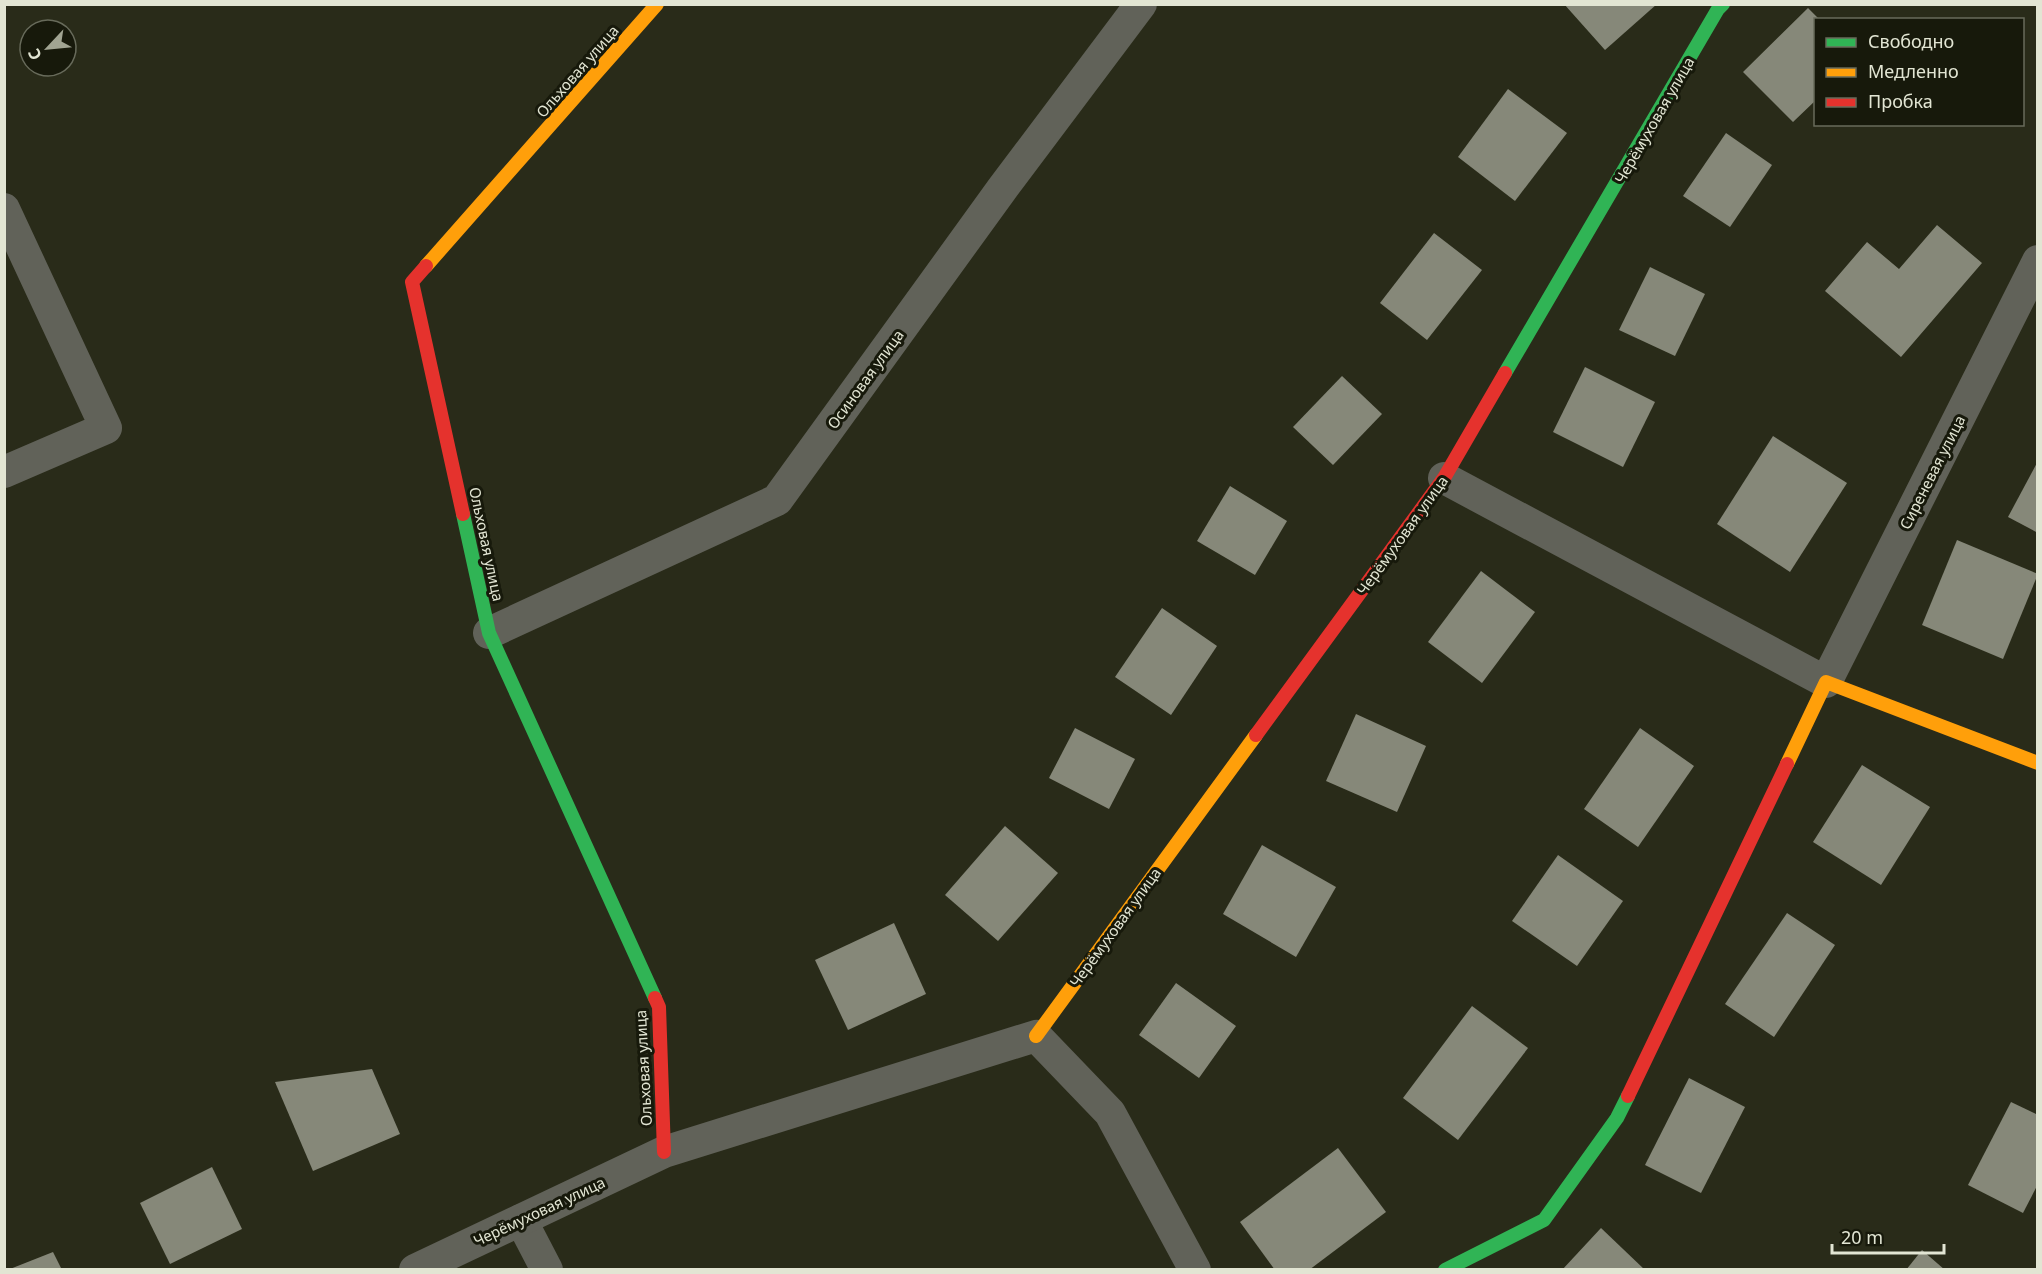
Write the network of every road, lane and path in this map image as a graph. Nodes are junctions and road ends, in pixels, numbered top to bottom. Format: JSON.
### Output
{"nodes":[{"id":1,"x":657,"y":4,"type":"edge"},
{"id":2,"x":1141,"y":4,"type":"edge"},
{"id":3,"x":1723,"y":4,"type":"edge"},
{"id":4,"x":4,"y":209,"type":"edge"},
{"id":5,"x":2037,"y":261,"type":"edge"},
{"id":6,"x":4,"y":472,"type":"edge"},
{"id":7,"x":1444,"y":478,"type":"junction"},
{"id":8,"x":489,"y":633,"type":"junction"},
{"id":9,"x":1826,"y":682,"type":"junction"},
{"id":10,"x":2037,"y":763,"type":"edge"},
{"id":11,"x":1036,"y":1036,"type":"junction"},
{"id":12,"x":664,"y":1152,"type":"junction"},
{"id":13,"x":521,"y":1220,"type":"junction"},
{"id":14,"x":415,"y":1269,"type":"edge"},
{"id":15,"x":547,"y":1269,"type":"edge"},
{"id":16,"x":1195,"y":1269,"type":"edge"},
{"id":17,"x":1445,"y":1269,"type":"edge"}],
"edges":[{"from":1,"to":8,"type":"street","name":"Ольховая улица"},
{"from":2,"to":8,"type":"street","name":"Осиновая улица"},
{"from":3,"to":7,"type":"street","name":"Черёмуховая улица"},
{"from":4,"to":6,"type":"street"},
{"from":5,"to":9,"type":"street","name":"Сиреневая улица"},
{"from":7,"to":9,"type":"street"},
{"from":7,"to":11,"type":"street","name":"Черёмуховая улица"},
{"from":8,"to":12,"type":"street","name":"Ольховая улица"},
{"from":9,"to":10,"type":"street"},
{"from":9,"to":17,"type":"street"},
{"from":11,"to":12,"type":"street","name":"Черёмуховая улица"},
{"from":11,"to":16,"type":"street"},
{"from":12,"to":13,"type":"street","name":"Черёмуховая улица"},
{"from":13,"to":14,"type":"street","name":"Черёмуховая улица"},
{"from":13,"to":15,"type":"street"}]}
